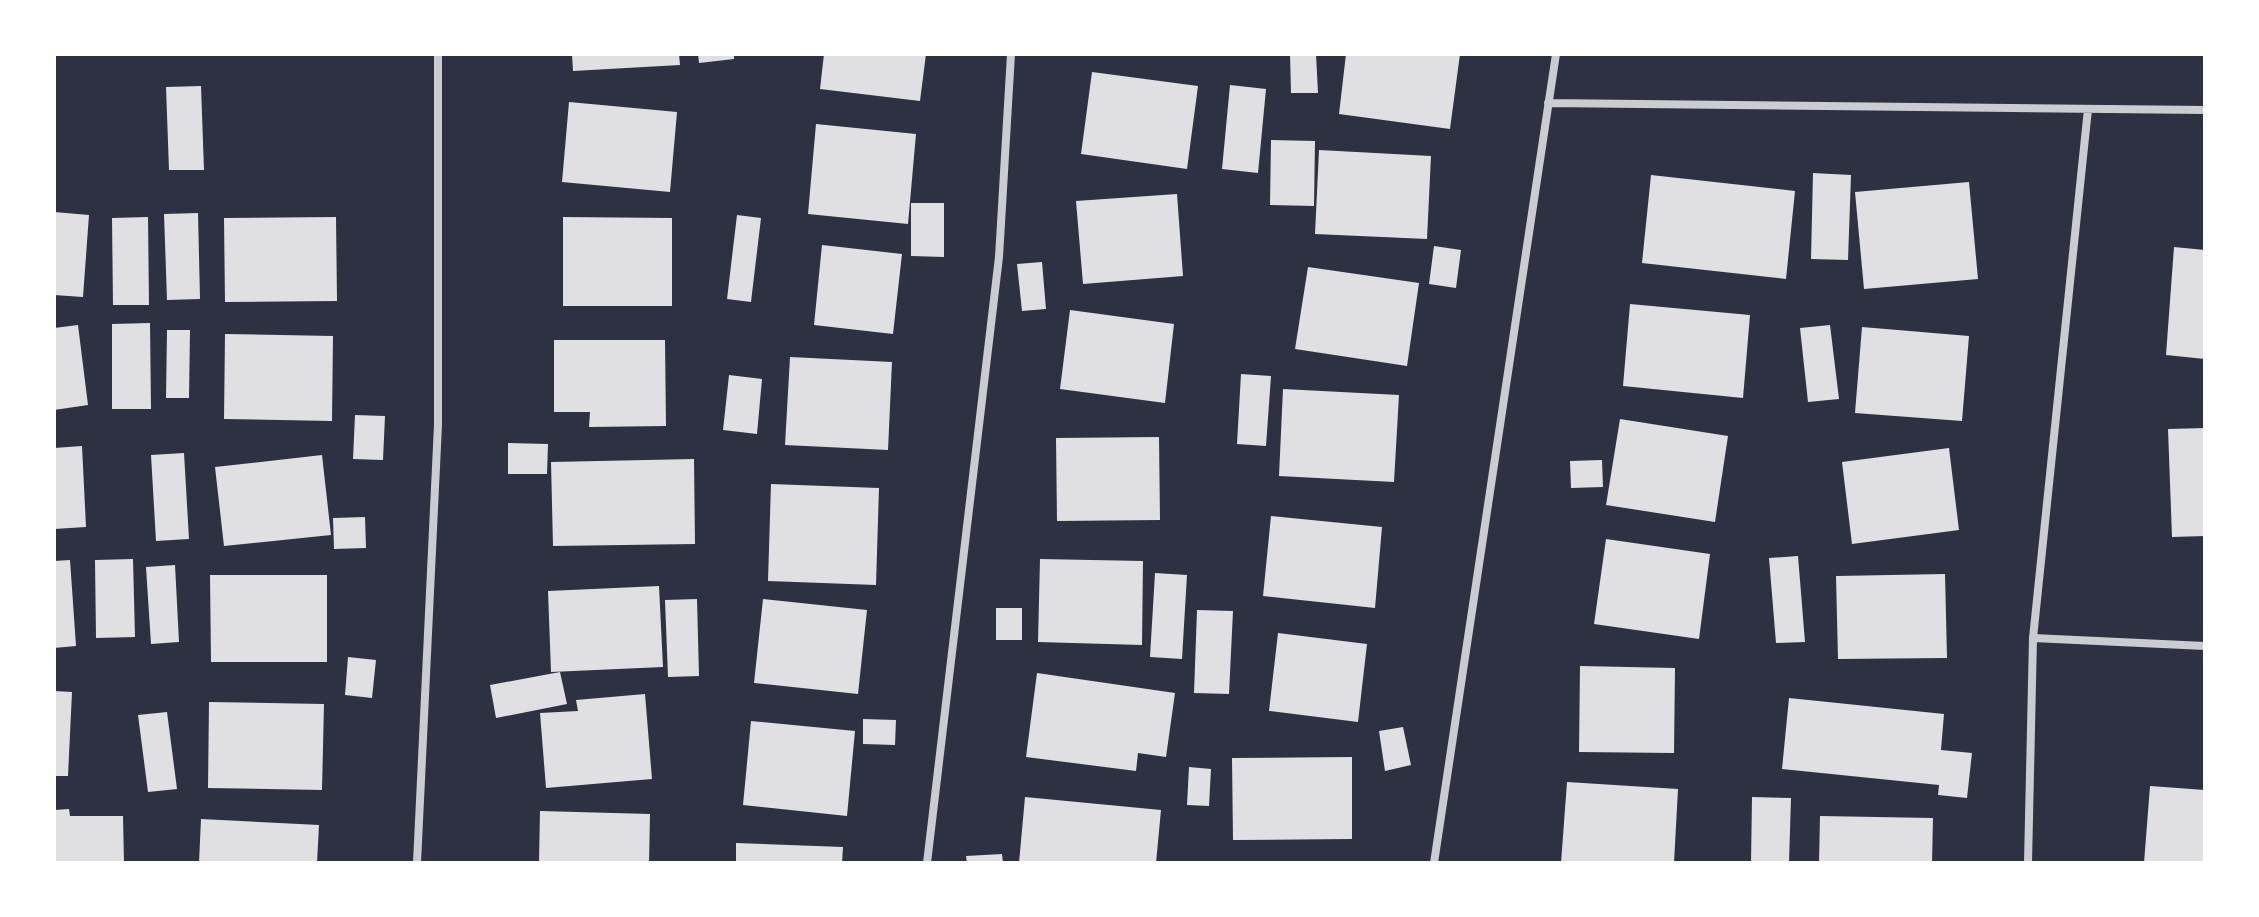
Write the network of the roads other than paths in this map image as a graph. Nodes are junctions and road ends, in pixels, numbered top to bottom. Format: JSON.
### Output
{"nodes":[{"id":1,"x":438,"y":54,"type":"edge"},
{"id":2,"x":1011,"y":54,"type":"edge"},
{"id":3,"x":1556,"y":54,"type":"edge"},
{"id":4,"x":1548,"y":103,"type":"junction"},
{"id":5,"x":2088,"y":109,"type":"junction"},
{"id":6,"x":2205,"y":110,"type":"edge"},
{"id":7,"x":2033,"y":638,"type":"junction"},
{"id":8,"x":2205,"y":646,"type":"edge"},
{"id":9,"x":417,"y":863,"type":"edge"},
{"id":10,"x":927,"y":863,"type":"edge"},
{"id":11,"x":1434,"y":863,"type":"edge"},
{"id":12,"x":2028,"y":863,"type":"edge"}],
"edges":[{"from":1,"to":9,"type":"street"},
{"from":2,"to":10,"type":"street"},
{"from":3,"to":4,"type":"street"},
{"from":4,"to":5,"type":"street"},
{"from":4,"to":11,"type":"street"},
{"from":5,"to":6,"type":"street"},
{"from":5,"to":7,"type":"street"},
{"from":7,"to":8,"type":"street"},
{"from":7,"to":12,"type":"street"}]}
